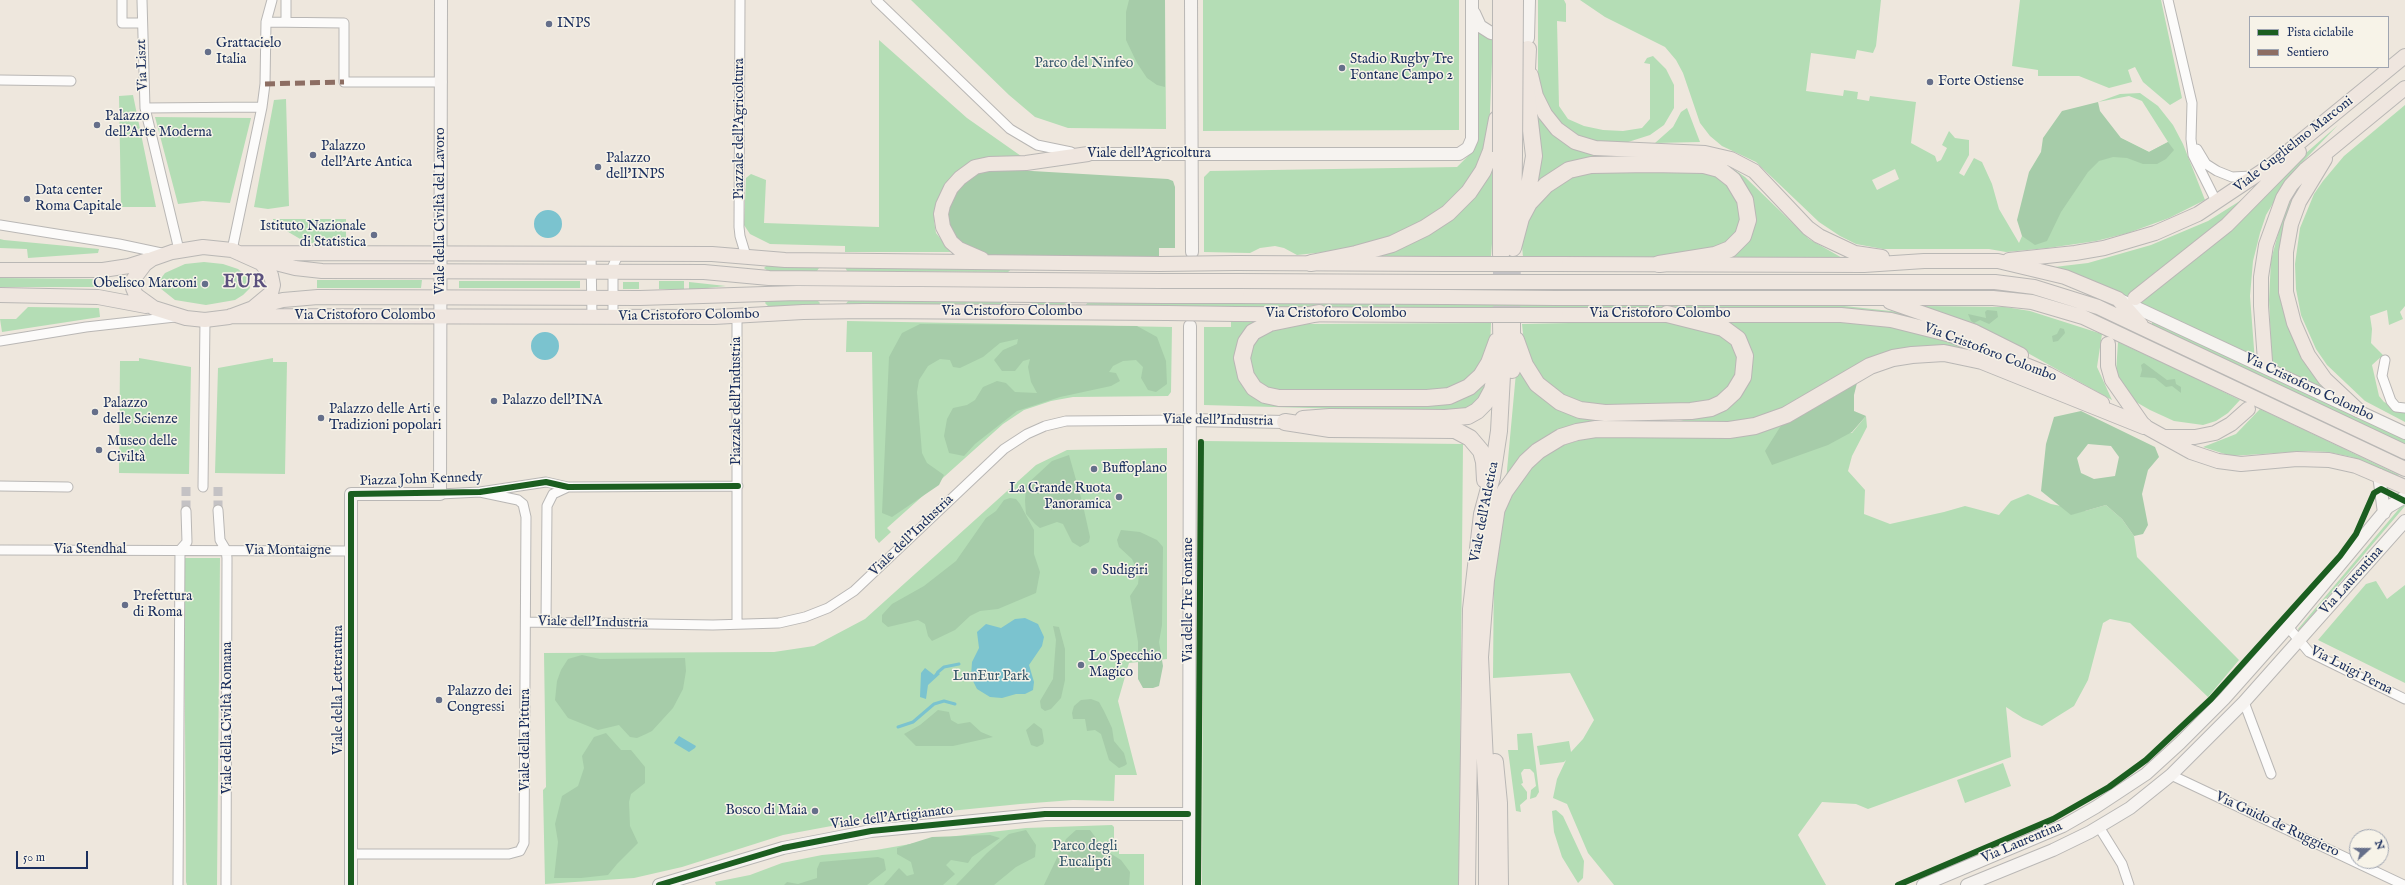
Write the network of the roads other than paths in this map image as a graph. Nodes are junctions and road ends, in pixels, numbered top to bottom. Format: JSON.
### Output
{"nodes":[{"id":1,"x":122,"y":0,"type":"edge"},
{"id":2,"x":142,"y":0,"type":"edge"},
{"id":3,"x":272,"y":0,"type":"edge"},
{"id":4,"x":286,"y":0,"type":"edge"},
{"id":5,"x":441,"y":0,"type":"edge"},
{"id":6,"x":740,"y":0,"type":"edge"},
{"id":7,"x":876,"y":0,"type":"edge"},
{"id":8,"x":1191,"y":0,"type":"edge"},
{"id":9,"x":1502,"y":0,"type":"edge"},
{"id":10,"x":1514,"y":0,"type":"edge"},
{"id":11,"x":1529,"y":0,"type":"edge"},
{"id":12,"x":2168,"y":0,"type":"edge"},
{"id":13,"x":1472,"y":5,"type":"edge"},
{"id":14,"x":266,"y":22,"type":"junction"},
{"id":15,"x":286,"y":22,"type":"junction"},
{"id":16,"x":142,"y":23,"type":"junction"},
{"id":17,"x":1528,"y":31,"type":"junction"},
{"id":18,"x":1528,"y":49,"type":"junction"},
{"id":19,"x":2403,"y":61,"type":"edge"},
{"id":20,"x":0,"y":80,"type":"edge"},
{"id":21,"x":71,"y":81,"type":"dead end"},
{"id":22,"x":442,"y":82,"type":"junction"},
{"id":23,"x":2405,"y":88,"type":"edge"},
{"id":24,"x":262,"y":107,"type":"junction"},
{"id":25,"x":144,"y":108,"type":"junction"},
{"id":26,"x":2319,"y":127,"type":"junction"},
{"id":27,"x":2191,"y":139,"type":"junction"},
{"id":28,"x":2337,"y":144,"type":"junction"},
{"id":29,"x":1088,"y":154,"type":"junction"},
{"id":30,"x":1191,"y":154,"type":"junction"},
{"id":31,"x":1501,"y":155,"type":"junction"},
{"id":32,"x":2259,"y":175,"type":"junction"},
{"id":33,"x":2217,"y":203,"type":"junction"},
{"id":34,"x":1524,"y":211,"type":"junction"},
{"id":35,"x":0,"y":225,"type":"edge"},
{"id":36,"x":173,"y":252,"type":"junction"},
{"id":37,"x":1192,"y":252,"type":"tunnel mouth"},
{"id":38,"x":240,"y":253,"type":"junction"},
{"id":39,"x":440,"y":253,"type":"junction"},
{"id":40,"x":591,"y":253,"type":"junction"},
{"id":41,"x":619,"y":253,"type":"junction"},
{"id":42,"x":746,"y":256,"type":"junction"},
{"id":43,"x":152,"y":259,"type":"junction"},
{"id":44,"x":785,"y":260,"type":"junction"},
{"id":45,"x":826,"y":260,"type":"junction"},
{"id":46,"x":1924,"y":261,"type":"junction"},
{"id":47,"x":1998,"y":261,"type":"junction"},
{"id":48,"x":998,"y":263,"type":"junction"},
{"id":49,"x":1068,"y":263,"type":"junction"},
{"id":50,"x":1304,"y":263,"type":"junction"},
{"id":51,"x":1027,"y":264,"type":"junction"},
{"id":52,"x":1659,"y":264,"type":"junction"},
{"id":53,"x":0,"y":270,"type":"edge"},
{"id":54,"x":441,"y":272,"type":"junction"},
{"id":55,"x":592,"y":272,"type":"junction"},
{"id":56,"x":613,"y":272,"type":"junction"},
{"id":57,"x":704,"y":272,"type":"junction"},
{"id":58,"x":838,"y":278,"type":"junction"},
{"id":59,"x":1013,"y":280,"type":"junction"},
{"id":60,"x":1082,"y":280,"type":"junction"},
{"id":61,"x":1335,"y":280,"type":"junction"},
{"id":62,"x":0,"y":295,"type":"edge"},
{"id":63,"x":727,"y":295,"type":"junction"},
{"id":64,"x":1013,"y":295,"type":"junction"},
{"id":65,"x":1083,"y":295,"type":"junction"},
{"id":66,"x":441,"y":297,"type":"junction"},
{"id":67,"x":1872,"y":297,"type":"junction"},
{"id":68,"x":592,"y":298,"type":"junction"},
{"id":69,"x":613,"y":298,"type":"junction"},
{"id":70,"x":2135,"y":298,"type":"dead end"},
{"id":71,"x":2118,"y":299,"type":"junction"},
{"id":72,"x":154,"y":308,"type":"junction"},
{"id":73,"x":253,"y":308,"type":"junction"},
{"id":74,"x":1030,"y":313,"type":"junction"},
{"id":75,"x":1069,"y":313,"type":"junction"},
{"id":76,"x":1319,"y":313,"type":"junction"},
{"id":77,"x":1667,"y":314,"type":"junction"},
{"id":78,"x":769,"y":315,"type":"junction"},
{"id":79,"x":178,"y":316,"type":"junction"},
{"id":80,"x":231,"y":316,"type":"junction"},
{"id":81,"x":440,"y":316,"type":"junction"},
{"id":82,"x":592,"y":316,"type":"junction"},
{"id":83,"x":737,"y":316,"type":"junction"},
{"id":84,"x":613,"y":317,"type":"junction"},
{"id":85,"x":205,"y":320,"type":"junction"},
{"id":86,"x":1507,"y":325,"type":"junction"},
{"id":87,"x":1190,"y":326,"type":"tunnel mouth"},
{"id":88,"x":2146,"y":330,"type":"junction"},
{"id":89,"x":0,"y":341,"type":"edge"},
{"id":90,"x":1501,"y":344,"type":"junction"},
{"id":91,"x":2108,"y":344,"type":"dead end"},
{"id":92,"x":2385,"y":360,"type":"dead end"},
{"id":93,"x":2265,"y":361,"type":"dead end"},
{"id":94,"x":2048,"y":374,"type":"junction"},
{"id":95,"x":2405,"y":408,"type":"edge"},
{"id":96,"x":2248,"y":409,"type":"dead end"},
{"id":97,"x":2358,"y":410,"type":"junction"},
{"id":98,"x":1190,"y":420,"type":"junction"},
{"id":99,"x":1285,"y":422,"type":"junction"},
{"id":100,"x":2144,"y":426,"type":"junction"},
{"id":101,"x":2405,"y":433,"type":"edge"},
{"id":102,"x":2163,"y":438,"type":"junction"},
{"id":103,"x":2405,"y":452,"type":"edge"},
{"id":104,"x":2405,"y":469,"type":"edge"},
{"id":105,"x":2379,"y":476,"type":"junction"},
{"id":106,"x":0,"y":486,"type":"edge"},
{"id":107,"x":68,"y":486,"type":"dead end"},
{"id":108,"x":738,"y":486,"type":"junction"},
{"id":109,"x":203,"y":487,"type":"dead end"},
{"id":110,"x":568,"y":487,"type":"junction"},
{"id":111,"x":2405,"y":487,"type":"edge"},
{"id":112,"x":480,"y":492,"type":"junction"},
{"id":113,"x":351,"y":494,"type":"joint"},
{"id":114,"x":440,"y":494,"type":"junction"},
{"id":115,"x":2405,"y":497,"type":"edge"},
{"id":116,"x":218,"y":510,"type":"tunnel mouth"},
{"id":117,"x":186,"y":511,"type":"tunnel mouth"},
{"id":118,"x":1489,"y":512,"type":"junction"},
{"id":119,"x":2384,"y":513,"type":"junction"},
{"id":120,"x":2405,"y":521,"type":"edge"},
{"id":121,"x":0,"y":550,"type":"edge"},
{"id":122,"x":180,"y":550,"type":"junction"},
{"id":123,"x":226,"y":550,"type":"junction"},
{"id":124,"x":350,"y":551,"type":"junction"},
{"id":125,"x":526,"y":622,"type":"junction"},
{"id":126,"x":546,"y":622,"type":"junction"},
{"id":127,"x":737,"y":624,"type":"junction"},
{"id":128,"x":2288,"y":627,"type":"junction"},
{"id":129,"x":2298,"y":641,"type":"junction"},
{"id":130,"x":1481,"y":688,"type":"junction"},
{"id":131,"x":2405,"y":699,"type":"edge"},
{"id":132,"x":2244,"y":702,"type":"junction"},
{"id":133,"x":1470,"y":703,"type":"junction"},
{"id":134,"x":2271,"y":774,"type":"dead end"},
{"id":135,"x":2171,"y":775,"type":"junction"},
{"id":136,"x":1188,"y":814,"type":"junction"},
{"id":137,"x":2099,"y":827,"type":"junction"},
{"id":138,"x":351,"y":854,"type":"junction"},
{"id":139,"x":1966,"y":868,"type":"junction"},
{"id":140,"x":1187,"y":881,"type":"edge"},
{"id":141,"x":1981,"y":882,"type":"edge"},
{"id":142,"x":178,"y":885,"type":"edge"},
{"id":143,"x":226,"y":885,"type":"edge"},
{"id":144,"x":351,"y":885,"type":"edge"},
{"id":145,"x":659,"y":885,"type":"edge"},
{"id":146,"x":1467,"y":885,"type":"edge"},
{"id":147,"x":1476,"y":885,"type":"edge"},
{"id":148,"x":1487,"y":885,"type":"edge"},
{"id":149,"x":1500,"y":885,"type":"edge"},
{"id":150,"x":1923,"y":885,"type":"edge"},
{"id":151,"x":1967,"y":885,"type":"edge"},
{"id":152,"x":2129,"y":885,"type":"edge"},
{"id":153,"x":2404,"y":885,"type":"edge"}],
"edges":[{"from":1,"to":16,"type":"street","name":"Via Liszt"},
{"from":2,"to":16,"type":"street","name":"Via Liszt"},
{"from":3,"to":14,"type":"street"},
{"from":4,"to":15,"type":"street"},
{"from":5,"to":22,"type":"main road","name":"Viale della Civiltà del Lavoro"},
{"from":6,"to":42,"type":"street","name":"Piazzale dell'Agricoltura"},
{"from":7,"to":29,"type":"street","name":"Viale dell'Agricoltura"},
{"from":8,"to":30,"type":"main road"},
{"from":9,"to":31,"type":"highway","bridge":true},
{"from":10,"to":31,"type":"highway","bridge":true},
{"from":11,"to":17,"type":"main road"},
{"from":12,"to":27,"type":"street"},
{"from":13,"to":17,"type":"main road"},
{"from":13,"to":30,"type":"main road","name":"Viale dell'Agricoltura"},
{"from":14,"to":15,"type":"street"},
{"from":14,"to":24,"type":"street"},
{"from":15,"to":22,"type":"street"},
{"from":16,"to":25,"type":"street","name":"Via Liszt"},
{"from":17,"to":18,"type":"main road"},
{"from":18,"to":34,"type":"highway"},
{"from":18,"to":46,"type":"main road"},
{"from":19,"to":26,"type":"main road","name":"Viale Guglielmo Marconi"},
{"from":20,"to":21,"type":"street"},
{"from":22,"to":39,"type":"main road","name":"Viale della Civiltà del Lavoro"},
{"from":23,"to":28,"type":"main road","name":"Viale Guglielmo Marconi"},
{"from":24,"to":25,"type":"street"},
{"from":24,"to":38,"type":"street"},
{"from":25,"to":36,"type":"street","name":"Via Liszt"},
{"from":26,"to":32,"type":"main road","name":"Viale Guglielmo Marconi"},
{"from":26,"to":70,"type":"main road"},
{"from":27,"to":32,"type":"street"},
{"from":27,"to":33,"type":"street"},
{"from":28,"to":93,"type":"main road"},
{"from":28,"to":97,"type":"main road"},
{"from":29,"to":30,"type":"main road","name":"Viale dell'Agricoltura"},
{"from":29,"to":48,"type":"main road"},
{"from":30,"to":37,"type":"main road"},
{"from":31,"to":34,"type":"highway"},
{"from":31,"to":50,"type":"highway"},
{"from":32,"to":33,"type":"main road","name":"Viale Guglielmo Marconi"},
{"from":33,"to":47,"type":"main road","name":"Viale Guglielmo Marconi"},
{"from":34,"to":52,"type":"highway"},
{"from":35,"to":36,"type":"street"},
{"from":36,"to":38,"type":"main road"},
{"from":36,"to":43,"type":"main road"},
{"from":38,"to":39,"type":"main road","name":"Via Cristoforo Colombo"},
{"from":38,"to":54,"type":"main road","name":"Via Cristoforo Colombo"},
{"from":38,"to":73,"type":"main road"},
{"from":39,"to":40,"type":"main road","name":"Via Cristoforo Colombo"},
{"from":39,"to":54,"type":"main road","name":"Viale della Civiltà del Lavoro"},
{"from":40,"to":41,"type":"main road","name":"Via Cristoforo Colombo"},
{"from":40,"to":55,"type":"street"},
{"from":41,"to":42,"type":"main road","name":"Via Cristoforo Colombo"},
{"from":41,"to":56,"type":"street"},
{"from":42,"to":44,"type":"main road","name":"Via Cristoforo Colombo"},
{"from":43,"to":53,"type":"main road"},
{"from":43,"to":72,"type":"main road"},
{"from":44,"to":45,"type":"main road","name":"Via Cristoforo Colombo"},
{"from":44,"to":57,"type":"main road"},
{"from":45,"to":48,"type":"main road","name":"Via Cristoforo Colombo"},
{"from":45,"to":58,"type":"main road"},
{"from":46,"to":47,"type":"main road","name":"Via Cristoforo Colombo"},
{"from":46,"to":52,"type":"main road","name":"Via Cristoforo Colombo"},
{"from":47,"to":71,"type":"main road","name":"Via Cristoforo Colombo"},
{"from":48,"to":51,"type":"main road","name":"Via Cristoforo Colombo"},
{"from":49,"to":50,"type":"main road","name":"Via Cristoforo Colombo","bridge":true},
{"from":49,"to":51,"type":"main road","name":"Via Cristoforo Colombo"},
{"from":49,"to":60,"type":"main road"},
{"from":50,"to":52,"type":"main road","name":"Via Cristoforo Colombo","bridge":true},
{"from":50,"to":61,"type":"main road"},
{"from":51,"to":59,"type":"main road"},
{"from":54,"to":55,"type":"main road","name":"Via Cristoforo Colombo"},
{"from":54,"to":66,"type":"main road","name":"Viale della Civiltà del Lavoro"},
{"from":55,"to":56,"type":"main road","name":"Via Cristoforo Colombo"},
{"from":55,"to":68,"type":"street"},
{"from":56,"to":57,"type":"main road","name":"Via Cristoforo Colombo"},
{"from":56,"to":69,"type":"street"},
{"from":57,"to":58,"type":"main road","name":"Via Cristoforo Colombo"},
{"from":58,"to":59,"type":"main road","name":"Via Cristoforo Colombo"},
{"from":59,"to":60,"type":"main road","name":"Via Cristoforo Colombo"},
{"from":60,"to":61,"type":"main road","name":"Via Cristoforo Colombo","bridge":true},
{"from":61,"to":88,"type":"main road","name":"Via Cristoforo Colombo","bridge":true},
{"from":62,"to":72,"type":"main road"},
{"from":63,"to":64,"type":"main road","name":"Via Cristoforo Colombo"},
{"from":63,"to":69,"type":"main road","name":"Via Cristoforo Colombo"},
{"from":63,"to":78,"type":"main road"},
{"from":64,"to":65,"type":"main road","name":"Via Cristoforo Colombo"},
{"from":64,"to":74,"type":"main road"},
{"from":65,"to":67,"type":"main road","name":"Via Cristoforo Colombo","bridge":true},
{"from":65,"to":75,"type":"main road"},
{"from":66,"to":68,"type":"main road","name":"Via Cristoforo Colombo"},
{"from":66,"to":73,"type":"main road","name":"Via Cristoforo Colombo"},
{"from":66,"to":81,"type":"main road","name":"Viale della Civiltà del Lavoro"},
{"from":67,"to":94,"type":"main road"},
{"from":67,"to":104,"type":"main road","name":"Via Cristoforo Colombo"},
{"from":68,"to":69,"type":"main road","name":"Via Cristoforo Colombo"},
{"from":68,"to":82,"type":"street"},
{"from":69,"to":84,"type":"street"},
{"from":71,"to":88,"type":"main road"},
{"from":71,"to":97,"type":"main road","name":"Via Cristoforo Colombo"},
{"from":72,"to":79,"type":"main road"},
{"from":73,"to":80,"type":"main road","name":"Via Cristoforo Colombo"},
{"from":74,"to":75,"type":"main road","name":"Via Cristoforo Colombo"},
{"from":74,"to":78,"type":"main road","name":"Via Cristoforo Colombo"},
{"from":75,"to":76,"type":"main road","name":"Via Cristoforo Colombo","bridge":true},
{"from":76,"to":77,"type":"main road","name":"Via Cristoforo Colombo","bridge":true},
{"from":76,"to":86,"type":"highway"},
{"from":77,"to":86,"type":"highway"},
{"from":77,"to":94,"type":"main road","name":"Via Cristoforo Colombo"},
{"from":78,"to":83,"type":"main road","name":"Via Cristoforo Colombo"},
{"from":79,"to":85,"type":"main road"},
{"from":79,"to":89,"type":"street"},
{"from":80,"to":81,"type":"main road","name":"Via Cristoforo Colombo"},
{"from":80,"to":85,"type":"main road"},
{"from":81,"to":82,"type":"main road","name":"Via Cristoforo Colombo"},
{"from":81,"to":114,"type":"main road","name":"Viale della Civiltà del Lavoro"},
{"from":82,"to":84,"type":"main road","name":"Via Cristoforo Colombo"},
{"from":83,"to":84,"type":"main road","name":"Via Cristoforo Colombo"},
{"from":83,"to":108,"type":"street","name":"Piazzale dell'Industria"},
{"from":85,"to":109,"type":"street"},
{"from":86,"to":90,"type":"highway","name":"Viale dell'Atletica"},
{"from":86,"to":118,"type":"highway","name":"Viale dell'Atletica"},
{"from":87,"to":98,"type":"main road","name":"Via delle Tre Fontane"},
{"from":88,"to":103,"type":"main road","name":"Via Cristoforo Colombo"},
{"from":90,"to":99,"type":"highway"},
{"from":90,"to":118,"type":"highway","name":"Viale dell'Atletica"},
{"from":91,"to":100,"type":"main road"},
{"from":92,"to":95,"type":"street"},
{"from":94,"to":100,"type":"main road","name":"Via Cristoforo Colombo"},
{"from":96,"to":102,"type":"main road"},
{"from":97,"to":101,"type":"main road","name":"Via Cristoforo Colombo"},
{"from":98,"to":99,"type":"main road","name":"Viale dell'Industria"},
{"from":98,"to":127,"type":"street","name":"Viale dell'Industria"},
{"from":98,"to":136,"type":"main road","name":"Via delle Tre Fontane"},
{"from":99,"to":118,"type":"highway"},
{"from":100,"to":102,"type":"main road","name":"Via Cristoforo Colombo"},
{"from":100,"to":118,"type":"highway"},
{"from":102,"to":105,"type":"main road","name":"Via Cristoforo Colombo"},
{"from":105,"to":111,"type":"main road","name":"Via Cristoforo Colombo"},
{"from":105,"to":119,"type":"main road"},
{"from":106,"to":107,"type":"street"},
{"from":108,"to":110,"type":"street","name":"Piazza John Kennedy"},
{"from":108,"to":127,"type":"street","name":"Piazzale dell'Industria"},
{"from":110,"to":112,"type":"street","name":"Piazza John Kennedy"},
{"from":110,"to":126,"type":"street"},
{"from":112,"to":114,"type":"street","name":"Piazza John Kennedy"},
{"from":112,"to":125,"type":"street","name":"Viale della Pittura"},
{"from":113,"to":114,"type":"main road","name":"Piazza John Kennedy"},
{"from":113,"to":124,"type":"main road","name":"Viale della Letteratura"},
{"from":115,"to":119,"type":"main road","name":"Via Laurentina"},
{"from":116,"to":123,"type":"street","name":"Viale della Civiltà Romana"},
{"from":117,"to":122,"type":"street"},
{"from":118,"to":130,"type":"highway","name":"Viale dell'Atletica"},
{"from":118,"to":133,"type":"highway","name":"Viale dell'Atletica"},
{"from":119,"to":128,"type":"main road","name":"Via Laurentina"},
{"from":120,"to":129,"type":"main road","name":"Via Laurentina"},
{"from":121,"to":122,"type":"street","name":"Via Stendhal"},
{"from":122,"to":123,"type":"street"},
{"from":122,"to":142,"type":"street"},
{"from":123,"to":124,"type":"street","name":"Via Montaigne"},
{"from":123,"to":143,"type":"street","name":"Viale della Civiltà Romana"},
{"from":124,"to":138,"type":"main road","name":"Viale della Letteratura"},
{"from":125,"to":126,"type":"street","name":"Viale dell'Industria"},
{"from":125,"to":138,"type":"street","name":"Viale della Pittura"},
{"from":126,"to":127,"type":"street","name":"Viale dell'Industria"},
{"from":128,"to":129,"type":"street"},
{"from":128,"to":139,"type":"main road","name":"Via Laurentina"},
{"from":129,"to":131,"type":"street","name":"Via Luigi Perna"},
{"from":129,"to":132,"type":"main road","name":"Via Laurentina"},
{"from":130,"to":148,"type":"highway"},
{"from":130,"to":149,"type":"highway"},
{"from":132,"to":134,"type":"street"},
{"from":132,"to":135,"type":"main road","name":"Via Laurentina"},
{"from":133,"to":146,"type":"highway"},
{"from":133,"to":147,"type":"highway"},
{"from":135,"to":137,"type":"main road","name":"Via Laurentina"},
{"from":135,"to":153,"type":"street","name":"Via Guido de Ruggiero"},
{"from":136,"to":140,"type":"main road","name":"Via delle Tre Fontane"},
{"from":136,"to":145,"type":"main road","name":"Viale dell'Artigianato"},
{"from":137,"to":141,"type":"main road","name":"Via Laurentina"},
{"from":137,"to":152,"type":"street"},
{"from":138,"to":144,"type":"main road","name":"Viale della Letteratura"},
{"from":139,"to":141,"type":"main road"},
{"from":139,"to":150,"type":"main road","name":"Via Laurentina"},
{"from":141,"to":151,"type":"main road","name":"Via Laurentina"}]}
